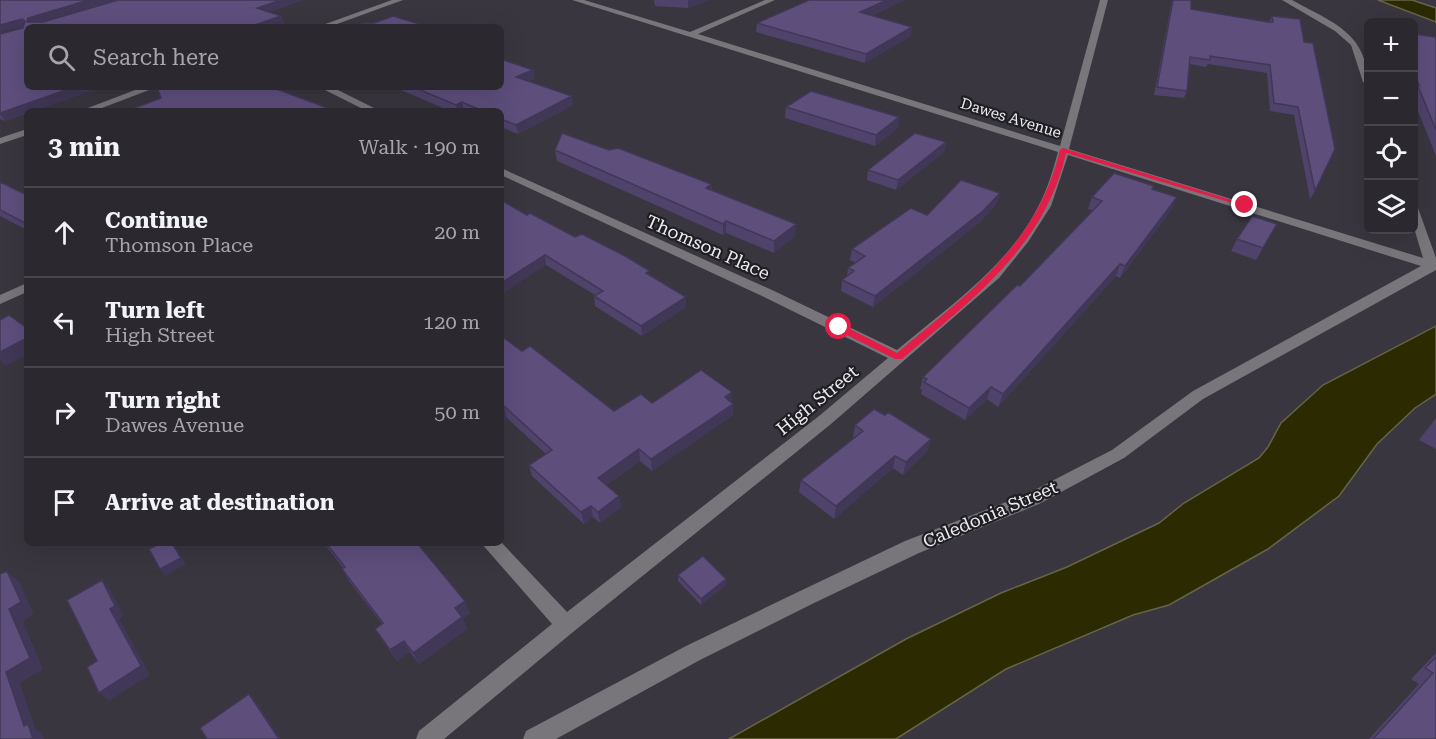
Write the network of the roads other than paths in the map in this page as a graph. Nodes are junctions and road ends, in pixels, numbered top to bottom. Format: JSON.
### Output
{"nodes":[{"id":1,"x":399,"y":0,"type":"edge"},
{"id":2,"x":576,"y":0,"type":"edge"},
{"id":3,"x":771,"y":0,"type":"edge"},
{"id":4,"x":1104,"y":0,"type":"edge"},
{"id":5,"x":1286,"y":0,"type":"edge"},
{"id":6,"x":330,"y":24,"type":"edge"},
{"id":7,"x":689,"y":35,"type":"junction"},
{"id":8,"x":1365,"y":72,"type":"edge"},
{"id":9,"x":144,"y":90,"type":"edge"},
{"id":10,"x":330,"y":90,"type":"edge"},
{"id":11,"x":93,"y":108,"type":"edge"},
{"id":12,"x":369,"y":108,"type":"edge"},
{"id":13,"x":24,"y":133,"type":"edge"},
{"id":14,"x":0,"y":141,"type":"edge"},
{"id":15,"x":1063,"y":150,"type":"junction"},
{"id":16,"x":504,"y":172,"type":"edge"},
{"id":17,"x":1418,"y":224,"type":"edge"},
{"id":18,"x":1434,"y":265,"type":"edge"},
{"id":19,"x":24,"y":288,"type":"edge"},
{"id":20,"x":0,"y":300,"type":"edge"},
{"id":21,"x":898,"y":357,"type":"junction"},
{"id":22,"x":493,"y":546,"type":"edge"},
{"id":23,"x":566,"y":625,"type":"junction"},
{"id":24,"x":427,"y":739,"type":"edge"},
{"id":25,"x":534,"y":739,"type":"edge"}],
"edges":[{"from":1,"to":6,"type":"street"},
{"from":2,"to":7,"type":"street","name":"Dawes Avenue"},
{"from":3,"to":7,"type":"street"},
{"from":4,"to":15,"type":"street","name":"High Street"},
{"from":5,"to":8,"type":"street"},
{"from":7,"to":15,"type":"street","name":"Dawes Avenue"},
{"from":9,"to":11,"type":"street"},
{"from":10,"to":12,"type":"street"},
{"from":13,"to":14,"type":"street"},
{"from":15,"to":18,"type":"street","name":"Dawes Avenue"},
{"from":15,"to":21,"type":"street","name":"High Street"},
{"from":16,"to":21,"type":"street","name":"Thomson Place"},
{"from":17,"to":18,"type":"street"},
{"from":18,"to":25,"type":"street","name":"Caledonia Street"},
{"from":19,"to":20,"type":"street"},
{"from":21,"to":23,"type":"street","name":"High Street"},
{"from":22,"to":23,"type":"street"},
{"from":23,"to":24,"type":"street","name":"High Street"}]}
